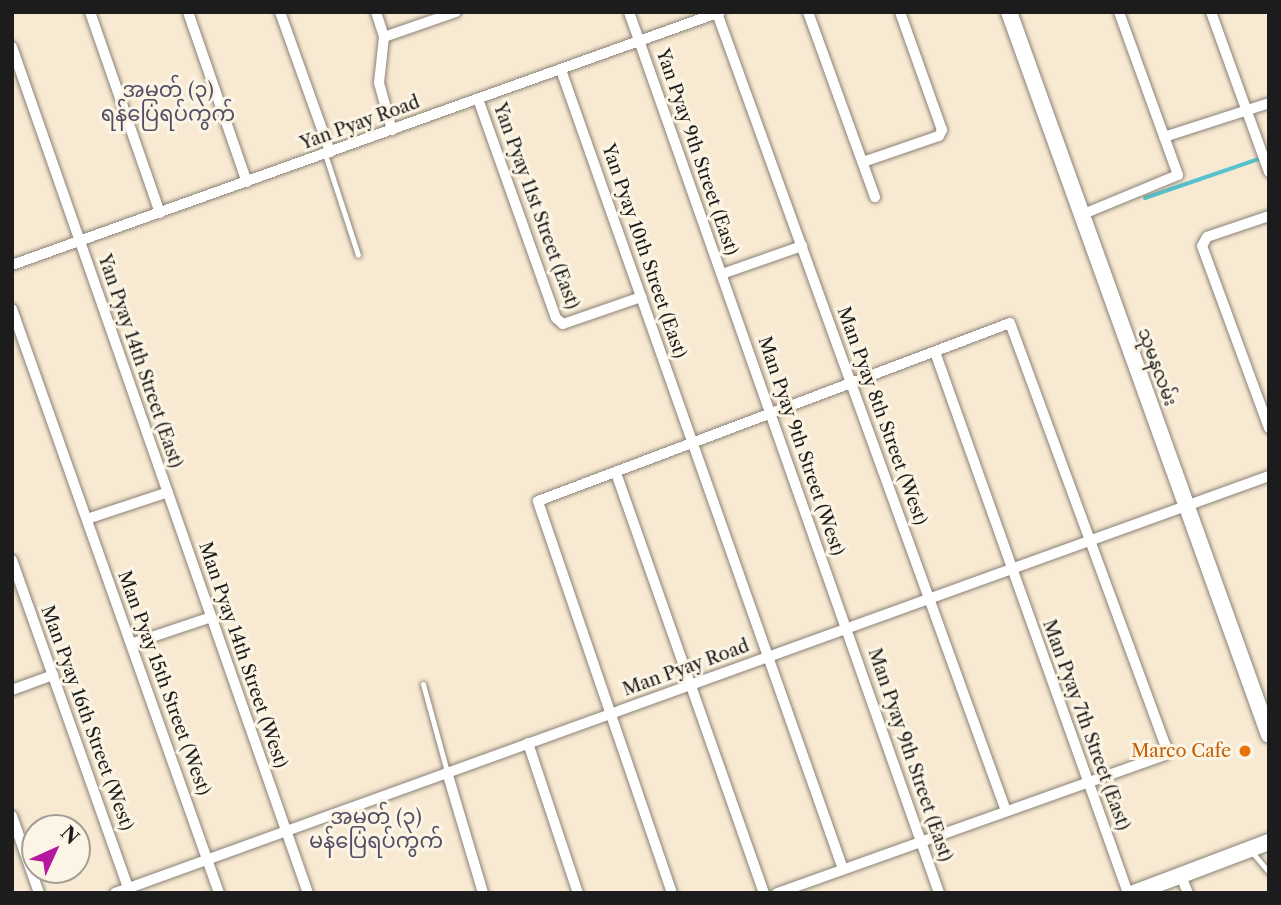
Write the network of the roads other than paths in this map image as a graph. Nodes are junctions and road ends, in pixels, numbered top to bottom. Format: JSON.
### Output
{"nodes":[{"id":1,"x":90,"y":12,"type":"edge"},
{"id":2,"x":188,"y":12,"type":"edge"},
{"id":3,"x":280,"y":12,"type":"edge"},
{"id":4,"x":376,"y":12,"type":"edge"},
{"id":5,"x":456,"y":12,"type":"edge"},
{"id":6,"x":629,"y":12,"type":"edge"},
{"id":7,"x":808,"y":12,"type":"edge"},
{"id":8,"x":900,"y":12,"type":"edge"},
{"id":9,"x":1009,"y":12,"type":"edge"},
{"id":10,"x":1119,"y":12,"type":"edge"},
{"id":11,"x":1211,"y":12,"type":"edge"},
{"id":12,"x":719,"y":13,"type":"edge"},
{"id":13,"x":384,"y":37,"type":"junction"},
{"id":14,"x":639,"y":42,"type":"junction"},
{"id":15,"x":12,"y":47,"type":"edge"},
{"id":16,"x":561,"y":70,"type":"junction"},
{"id":17,"x":478,"y":99,"type":"junction"},
{"id":18,"x":1269,"y":103,"type":"edge"},
{"id":19,"x":1247,"y":111,"type":"junction"},
{"id":20,"x":392,"y":130,"type":"junction"},
{"id":21,"x":1164,"y":137,"type":"junction"},
{"id":22,"x":327,"y":153,"type":"junction"},
{"id":23,"x":863,"y":162,"type":"junction"},
{"id":24,"x":1269,"y":172,"type":"edge"},
{"id":25,"x":247,"y":182,"type":"junction"},
{"id":26,"x":875,"y":197,"type":"dead end"},
{"id":27,"x":160,"y":213,"type":"junction"},
{"id":28,"x":1082,"y":215,"type":"junction"},
{"id":29,"x":1269,"y":216,"type":"edge"},
{"id":30,"x":80,"y":241,"type":"junction"},
{"id":31,"x":802,"y":246,"type":"junction"},
{"id":32,"x":358,"y":255,"type":"dead end"},
{"id":33,"x":12,"y":265,"type":"edge"},
{"id":34,"x":722,"y":274,"type":"junction"},
{"id":35,"x":641,"y":297,"type":"junction"},
{"id":36,"x":12,"y":309,"type":"edge"},
{"id":37,"x":935,"y":352,"type":"junction"},
{"id":38,"x":851,"y":384,"type":"junction"},
{"id":39,"x":771,"y":414,"type":"junction"},
{"id":40,"x":1269,"y":428,"type":"edge"},
{"id":41,"x":693,"y":444,"type":"junction"},
{"id":42,"x":616,"y":473,"type":"junction"},
{"id":43,"x":1269,"y":476,"type":"edge"},
{"id":44,"x":167,"y":492,"type":"junction"},
{"id":45,"x":1186,"y":505,"type":"junction"},
{"id":46,"x":87,"y":519,"type":"junction"},
{"id":47,"x":1089,"y":541,"type":"junction"},
{"id":48,"x":12,"y":560,"type":"edge"},
{"id":49,"x":1012,"y":569,"type":"junction"},
{"id":50,"x":929,"y":599,"type":"junction"},
{"id":51,"x":211,"y":617,"type":"junction"},
{"id":52,"x":847,"y":629,"type":"junction"},
{"id":53,"x":131,"y":644,"type":"junction"},
{"id":54,"x":768,"y":657,"type":"junction"},
{"id":55,"x":53,"y":675,"type":"junction"},
{"id":56,"x":423,"y":684,"type":"dead end"},
{"id":57,"x":691,"y":685,"type":"junction"},
{"id":58,"x":12,"y":690,"type":"edge"},
{"id":59,"x":611,"y":714,"type":"junction"},
{"id":60,"x":1269,"y":735,"type":"edge"},
{"id":61,"x":528,"y":743,"type":"junction"},
{"id":62,"x":447,"y":772,"type":"junction"},
{"id":63,"x":1088,"y":782,"type":"junction"},
{"id":64,"x":1006,"y":811,"type":"junction"},
{"id":65,"x":12,"y":816,"type":"edge"},
{"id":66,"x":286,"y":831,"type":"junction"},
{"id":67,"x":921,"y":842,"type":"junction"},
{"id":68,"x":1269,"y":842,"type":"edge"},
{"id":69,"x":1250,"y":849,"type":"junction"},
{"id":70,"x":208,"y":859,"type":"junction"},
{"id":71,"x":843,"y":869,"type":"junction"},
{"id":72,"x":1269,"y":872,"type":"edge"},
{"id":73,"x":1181,"y":876,"type":"junction"},
{"id":74,"x":129,"y":890,"type":"edge"},
{"id":75,"x":39,"y":893,"type":"edge"},
{"id":76,"x":115,"y":893,"type":"edge"},
{"id":77,"x":219,"y":893,"type":"edge"},
{"id":78,"x":308,"y":893,"type":"edge"},
{"id":79,"x":482,"y":893,"type":"edge"},
{"id":80,"x":578,"y":893,"type":"edge"},
{"id":81,"x":672,"y":893,"type":"edge"},
{"id":82,"x":764,"y":893,"type":"edge"},
{"id":83,"x":777,"y":893,"type":"edge"},
{"id":84,"x":939,"y":893,"type":"edge"},
{"id":85,"x":1128,"y":893,"type":"edge"},
{"id":86,"x":1133,"y":893,"type":"edge"},
{"id":87,"x":1188,"y":893,"type":"edge"}],
"edges":[{"from":1,"to":27,"type":"street"},
{"from":2,"to":25,"type":"street"},
{"from":3,"to":22,"type":"street"},
{"from":4,"to":13,"type":"street"},
{"from":5,"to":13,"type":"street"},
{"from":6,"to":14,"type":"street","name":"Yan Pyay 9th Street (East)"},
{"from":7,"to":23,"type":"street"},
{"from":8,"to":23,"type":"street"},
{"from":9,"to":28,"type":"street","name":"သုမနလမ်း"},
{"from":10,"to":21,"type":"street"},
{"from":11,"to":19,"type":"street"},
{"from":12,"to":14,"type":"street","name":"Yan Pyay Road"},
{"from":12,"to":31,"type":"street","name":"Man Pyay 8th Street (West)"},
{"from":13,"to":20,"type":"street"},
{"from":14,"to":16,"type":"street","name":"Yan Pyay Road"},
{"from":14,"to":34,"type":"street","name":"Yan Pyay 9th Street (East)"},
{"from":15,"to":30,"type":"street","name":"Yan Pyay 14th Street (East)"},
{"from":16,"to":17,"type":"street","name":"Yan Pyay Road"},
{"from":16,"to":35,"type":"street","name":"Yan Pyay 10th Street (East)"},
{"from":17,"to":20,"type":"street","name":"Yan Pyay Road"},
{"from":17,"to":35,"type":"street","name":"Yan Pyay 11st Street (East)"},
{"from":18,"to":19,"type":"street"},
{"from":19,"to":21,"type":"street"},
{"from":19,"to":24,"type":"street"},
{"from":20,"to":22,"type":"street","name":"Yan Pyay Road"},
{"from":21,"to":28,"type":"street"},
{"from":22,"to":25,"type":"street","name":"Yan Pyay Road"},
{"from":22,"to":32,"type":"lane"},
{"from":23,"to":26,"type":"street"},
{"from":25,"to":27,"type":"street","name":"Yan Pyay Road"},
{"from":27,"to":30,"type":"street","name":"Yan Pyay Road"},
{"from":28,"to":45,"type":"street","name":"သုမနလမ်း"},
{"from":29,"to":40,"type":"street"},
{"from":30,"to":33,"type":"street","name":"Yan Pyay Road"},
{"from":30,"to":44,"type":"street","name":"Yan Pyay 14th Street (East)"},
{"from":31,"to":34,"type":"street"},
{"from":31,"to":38,"type":"street","name":"Man Pyay 8th Street (West)"},
{"from":34,"to":39,"type":"street","name":"Man Pyay 9th Street (West)"},
{"from":35,"to":41,"type":"street","name":"Yan Pyay 10th Street (East)"},
{"from":36,"to":46,"type":"street","name":"Man Pyay 15th Street (West)"},
{"from":37,"to":38,"type":"street"},
{"from":37,"to":47,"type":"street"},
{"from":37,"to":49,"type":"street","name":"Man Pyay 7th Street (East)"},
{"from":38,"to":39,"type":"street"},
{"from":38,"to":50,"type":"street","name":"Man Pyay 8th Street (West)"},
{"from":39,"to":41,"type":"street"},
{"from":39,"to":52,"type":"street","name":"Man Pyay 9th Street (West)"},
{"from":41,"to":42,"type":"street"},
{"from":41,"to":54,"type":"street","name":"Yan Pyay 10th Street (East)"},
{"from":42,"to":57,"type":"street"},
{"from":42,"to":59,"type":"street"},
{"from":43,"to":45,"type":"street","name":"Man Pyay Road"},
{"from":44,"to":46,"type":"street"},
{"from":44,"to":51,"type":"street","name":"Man Pyay 14th Street (West)"},
{"from":45,"to":47,"type":"street","name":"Man Pyay Road"},
{"from":45,"to":60,"type":"street","name":"သုမနလမ်း"},
{"from":46,"to":53,"type":"street","name":"Man Pyay 15th Street (West)"},
{"from":47,"to":49,"type":"street","name":"Man Pyay Road"},
{"from":47,"to":63,"type":"street"},
{"from":48,"to":55,"type":"street","name":"Man Pyay 16th Street (West)"},
{"from":49,"to":50,"type":"street","name":"Man Pyay Road"},
{"from":49,"to":63,"type":"street","name":"Man Pyay 7th Street (East)"},
{"from":50,"to":52,"type":"street","name":"Man Pyay Road"},
{"from":50,"to":64,"type":"street","name":"Man Pyay 8th Street (West)"},
{"from":51,"to":53,"type":"street"},
{"from":51,"to":66,"type":"street","name":"Man Pyay 14th Street (West)"},
{"from":52,"to":54,"type":"street","name":"Man Pyay Road"},
{"from":52,"to":67,"type":"street","name":"Man Pyay 9th Street (East)"},
{"from":53,"to":70,"type":"street","name":"Man Pyay 15th Street (West)"},
{"from":54,"to":57,"type":"street","name":"Man Pyay Road"},
{"from":54,"to":71,"type":"street","name":"Yan Pyay 10th Street (East)"},
{"from":55,"to":58,"type":"street"},
{"from":55,"to":74,"type":"street","name":"Man Pyay 16th Street (West)"},
{"from":56,"to":62,"type":"lane"},
{"from":57,"to":59,"type":"street","name":"Man Pyay Road"},
{"from":57,"to":82,"type":"street"},
{"from":59,"to":61,"type":"street","name":"Man Pyay Road"},
{"from":59,"to":81,"type":"street"},
{"from":61,"to":62,"type":"street","name":"Man Pyay Road"},
{"from":61,"to":80,"type":"street"},
{"from":62,"to":66,"type":"street","name":"Man Pyay Road"},
{"from":62,"to":79,"type":"street"},
{"from":63,"to":64,"type":"street"},
{"from":63,"to":85,"type":"street","name":"Man Pyay 7th Street (East)"},
{"from":64,"to":67,"type":"street"},
{"from":65,"to":75,"type":"street"},
{"from":66,"to":70,"type":"street","name":"Man Pyay Road"},
{"from":66,"to":78,"type":"street","name":"Man Pyay 14th Street (West)"},
{"from":67,"to":71,"type":"street"},
{"from":67,"to":84,"type":"street","name":"Man Pyay 9th Street (East)"},
{"from":68,"to":69,"type":"street"},
{"from":69,"to":72,"type":"lane"},
{"from":69,"to":73,"type":"street"},
{"from":70,"to":74,"type":"street","name":"Man Pyay Road"},
{"from":70,"to":77,"type":"street","name":"Man Pyay 15th Street (West)"},
{"from":71,"to":83,"type":"street"},
{"from":73,"to":86,"type":"street"},
{"from":73,"to":87,"type":"street"},
{"from":74,"to":76,"type":"street","name":"Man Pyay Road"}]}
